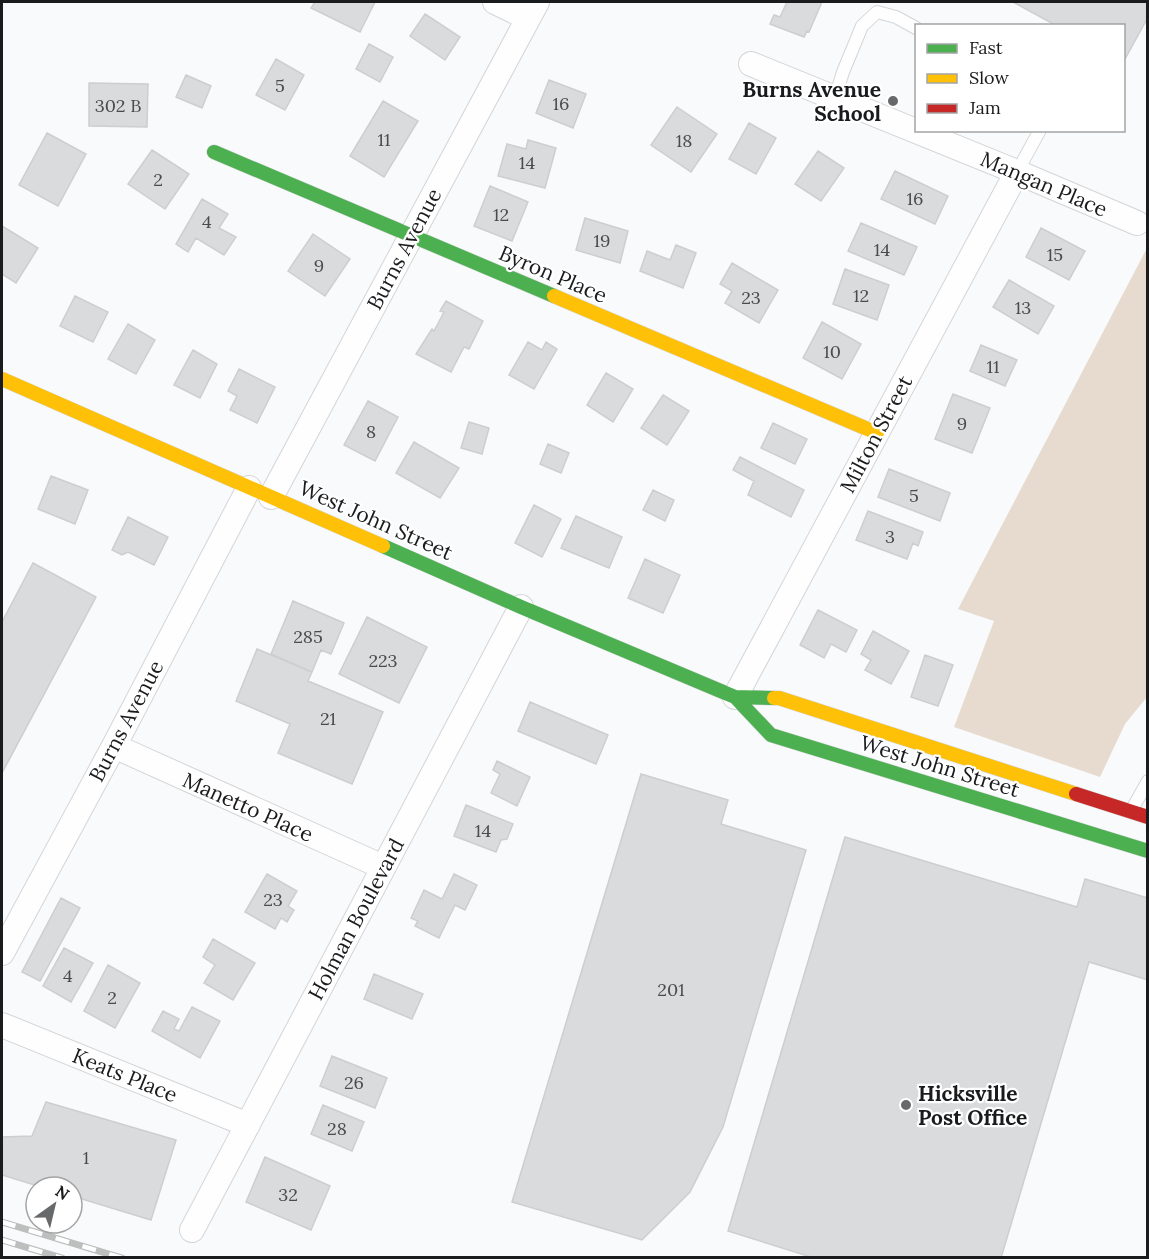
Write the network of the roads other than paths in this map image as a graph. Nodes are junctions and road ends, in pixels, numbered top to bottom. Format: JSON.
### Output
{"nodes":[{"id":1,"x":495,"y":2,"type":"edge"},
{"id":2,"x":533,"y":10,"type":"edge"},
{"id":3,"x":915,"y":27,"type":"edge"},
{"id":4,"x":751,"y":64,"type":"dead end"},
{"id":5,"x":835,"y":98,"type":"junction"},
{"id":6,"x":915,"y":130,"type":"edge"},
{"id":7,"x":920,"y":132,"type":"edge"},
{"id":8,"x":1039,"y":132,"type":"edge"},
{"id":9,"x":214,"y":152,"type":"dead end"},
{"id":10,"x":1017,"y":171,"type":"junction"},
{"id":11,"x":1137,"y":223,"type":"dead end"},
{"id":12,"x":411,"y":237,"type":"junction"},
{"id":13,"x":2,"y":379,"type":"edge"},
{"id":14,"x":877,"y":433,"type":"junction"},
{"id":15,"x":249,"y":488,"type":"junction"},
{"id":16,"x":272,"y":497,"type":"junction"},
{"id":17,"x":521,"y":607,"type":"junction"},
{"id":18,"x":735,"y":697,"type":"junction"},
{"id":19,"x":114,"y":746,"type":"junction"},
{"id":20,"x":933,"y":747,"type":"junction"},
{"id":21,"x":898,"y":775,"type":"junction"},
{"id":22,"x":1148,"y":781,"type":"edge"},
{"id":23,"x":1148,"y":817,"type":"edge"},
{"id":24,"x":1125,"y":827,"type":"junction"},
{"id":25,"x":1148,"y":851,"type":"edge"},
{"id":26,"x":383,"y":867,"type":"junction"},
{"id":27,"x":2,"y":953,"type":"edge"},
{"id":28,"x":2,"y":1025,"type":"edge"},
{"id":29,"x":248,"y":1125,"type":"junction"},
{"id":30,"x":192,"y":1230,"type":"dead end"}],
"edges":[{"from":1,"to":2,"type":"street"},
{"from":2,"to":12,"type":"street","name":"Burns Avenue"},
{"from":3,"to":5,"type":"lane"},
{"from":4,"to":5,"type":"street","name":"Mangan Place"},
{"from":5,"to":6,"type":"street","name":"Mangan Place"},
{"from":7,"to":10,"type":"street","name":"Mangan Place"},
{"from":8,"to":10,"type":"lane"},
{"from":9,"to":12,"type":"main road","name":"Byron Place"},
{"from":10,"to":11,"type":"street","name":"Mangan Place"},
{"from":10,"to":14,"type":"street","name":"Milton Street"},
{"from":12,"to":14,"type":"main road","name":"Byron Place"},
{"from":12,"to":16,"type":"street","name":"Burns Avenue"},
{"from":13,"to":15,"type":"main road","name":"West John Street"},
{"from":14,"to":18,"type":"street","name":"Milton Street"},
{"from":15,"to":16,"type":"main road","name":"West John Street"},
{"from":15,"to":19,"type":"street","name":"Burns Avenue"},
{"from":16,"to":17,"type":"main road","name":"West John Street"},
{"from":17,"to":18,"type":"main road","name":"West John Street"},
{"from":17,"to":26,"type":"street","name":"Holman Boulevard"},
{"from":18,"to":20,"type":"main road","name":"West John Street"},
{"from":18,"to":21,"type":"main road","name":"West John Street"},
{"from":19,"to":26,"type":"street","name":"Manetto Place"},
{"from":19,"to":27,"type":"street","name":"Burns Avenue"},
{"from":20,"to":21,"type":"main road"},
{"from":20,"to":24,"type":"main road","name":"West John Street"},
{"from":21,"to":24,"type":"main road","name":"West John Street"},
{"from":22,"to":24,"type":"lane"},
{"from":23,"to":24,"type":"main road","name":"West John Street"},
{"from":24,"to":25,"type":"main road","name":"West John Street"},
{"from":26,"to":29,"type":"street","name":"Holman Boulevard"},
{"from":28,"to":29,"type":"street","name":"Keats Place"},
{"from":29,"to":30,"type":"street","name":"Holman Boulevard"}]}
